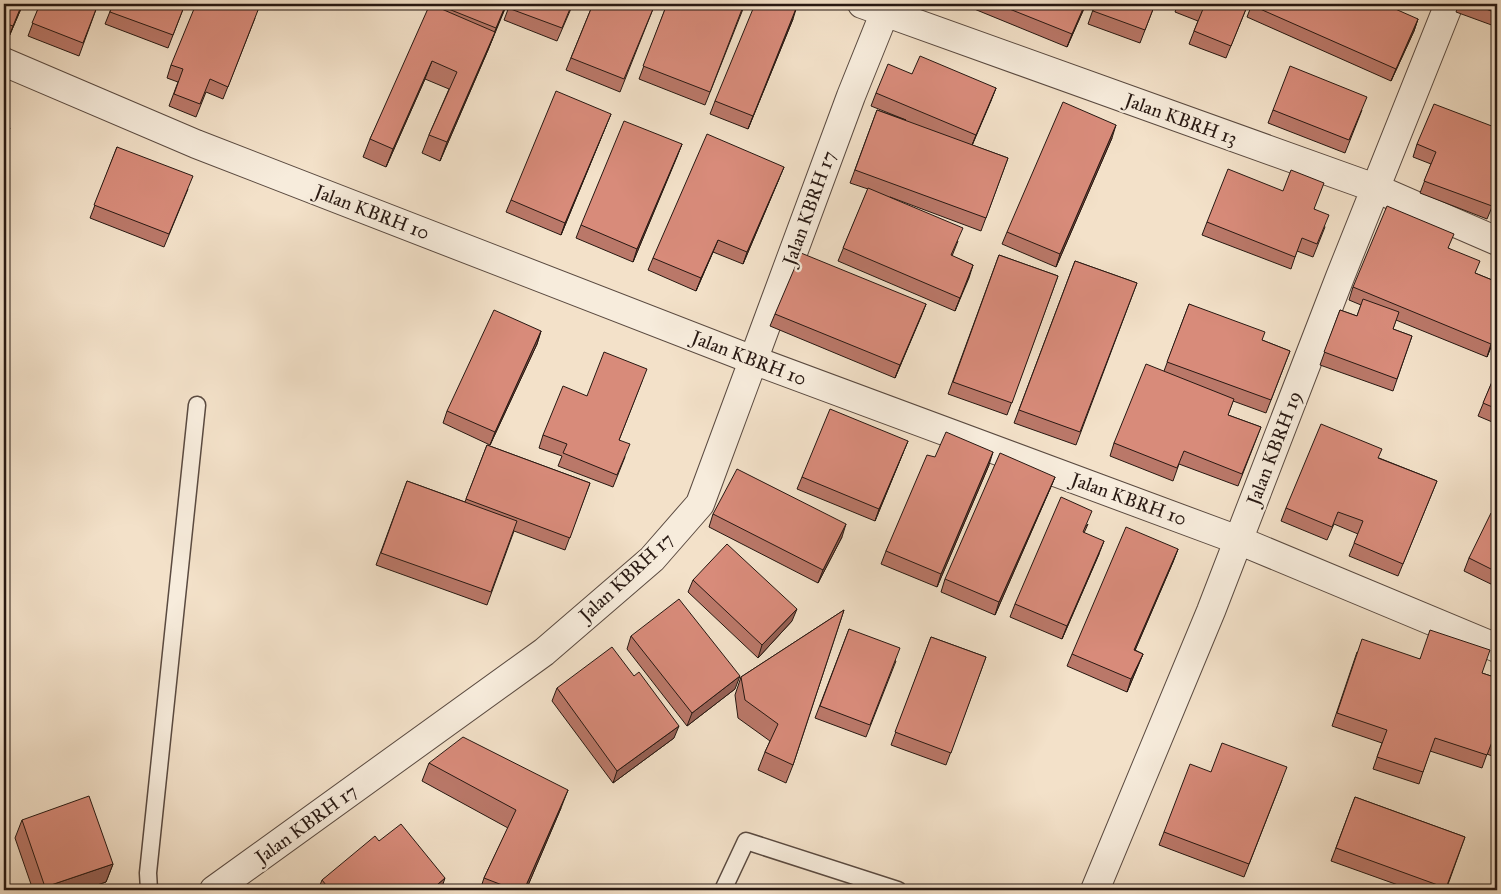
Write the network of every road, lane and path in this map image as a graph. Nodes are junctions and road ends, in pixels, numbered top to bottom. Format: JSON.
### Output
{"nodes":[{"id":1,"x":1449,"y":4,"type":"edge"},
{"id":2,"x":878,"y":7,"type":"edge"},
{"id":3,"x":4,"y":62,"type":"edge"},
{"id":4,"x":1375,"y":188,"type":"junction"},
{"id":5,"x":1497,"y":240,"type":"edge"},
{"id":6,"x":753,"y":360,"type":"junction"},
{"id":7,"x":197,"y":405,"type":"dead end"},
{"id":8,"x":1238,"y":540,"type":"junction"},
{"id":9,"x":1497,"y":648,"type":"edge"},
{"id":10,"x":149,"y":890,"type":"edge"},
{"id":11,"x":214,"y":890,"type":"edge"},
{"id":12,"x":723,"y":890,"type":"edge"},
{"id":13,"x":898,"y":890,"type":"edge"},
{"id":14,"x":1095,"y":890,"type":"edge"}],
"edges":[{"from":1,"to":4,"type":"street","name":"Jalan KBRH 19"},
{"from":2,"to":4,"type":"street","name":"Jalan KBRH 13"},
{"from":2,"to":6,"type":"street","name":"Jalan KBRH 17"},
{"from":3,"to":6,"type":"street","name":"Jalan KBRH 10"},
{"from":4,"to":5,"type":"street","name":"Jalan KBRH 13"},
{"from":4,"to":8,"type":"street","name":"Jalan KBRH 19"},
{"from":6,"to":8,"type":"street","name":"Jalan KBRH 10"},
{"from":6,"to":11,"type":"street","name":"Jalan KBRH 17"},
{"from":7,"to":10,"type":"lane"},
{"from":8,"to":9,"type":"street","name":"Jalan KBRH 10"},
{"from":8,"to":14,"type":"street","name":"Jalan KBRH 19"},
{"from":12,"to":13,"type":"lane"}]}
